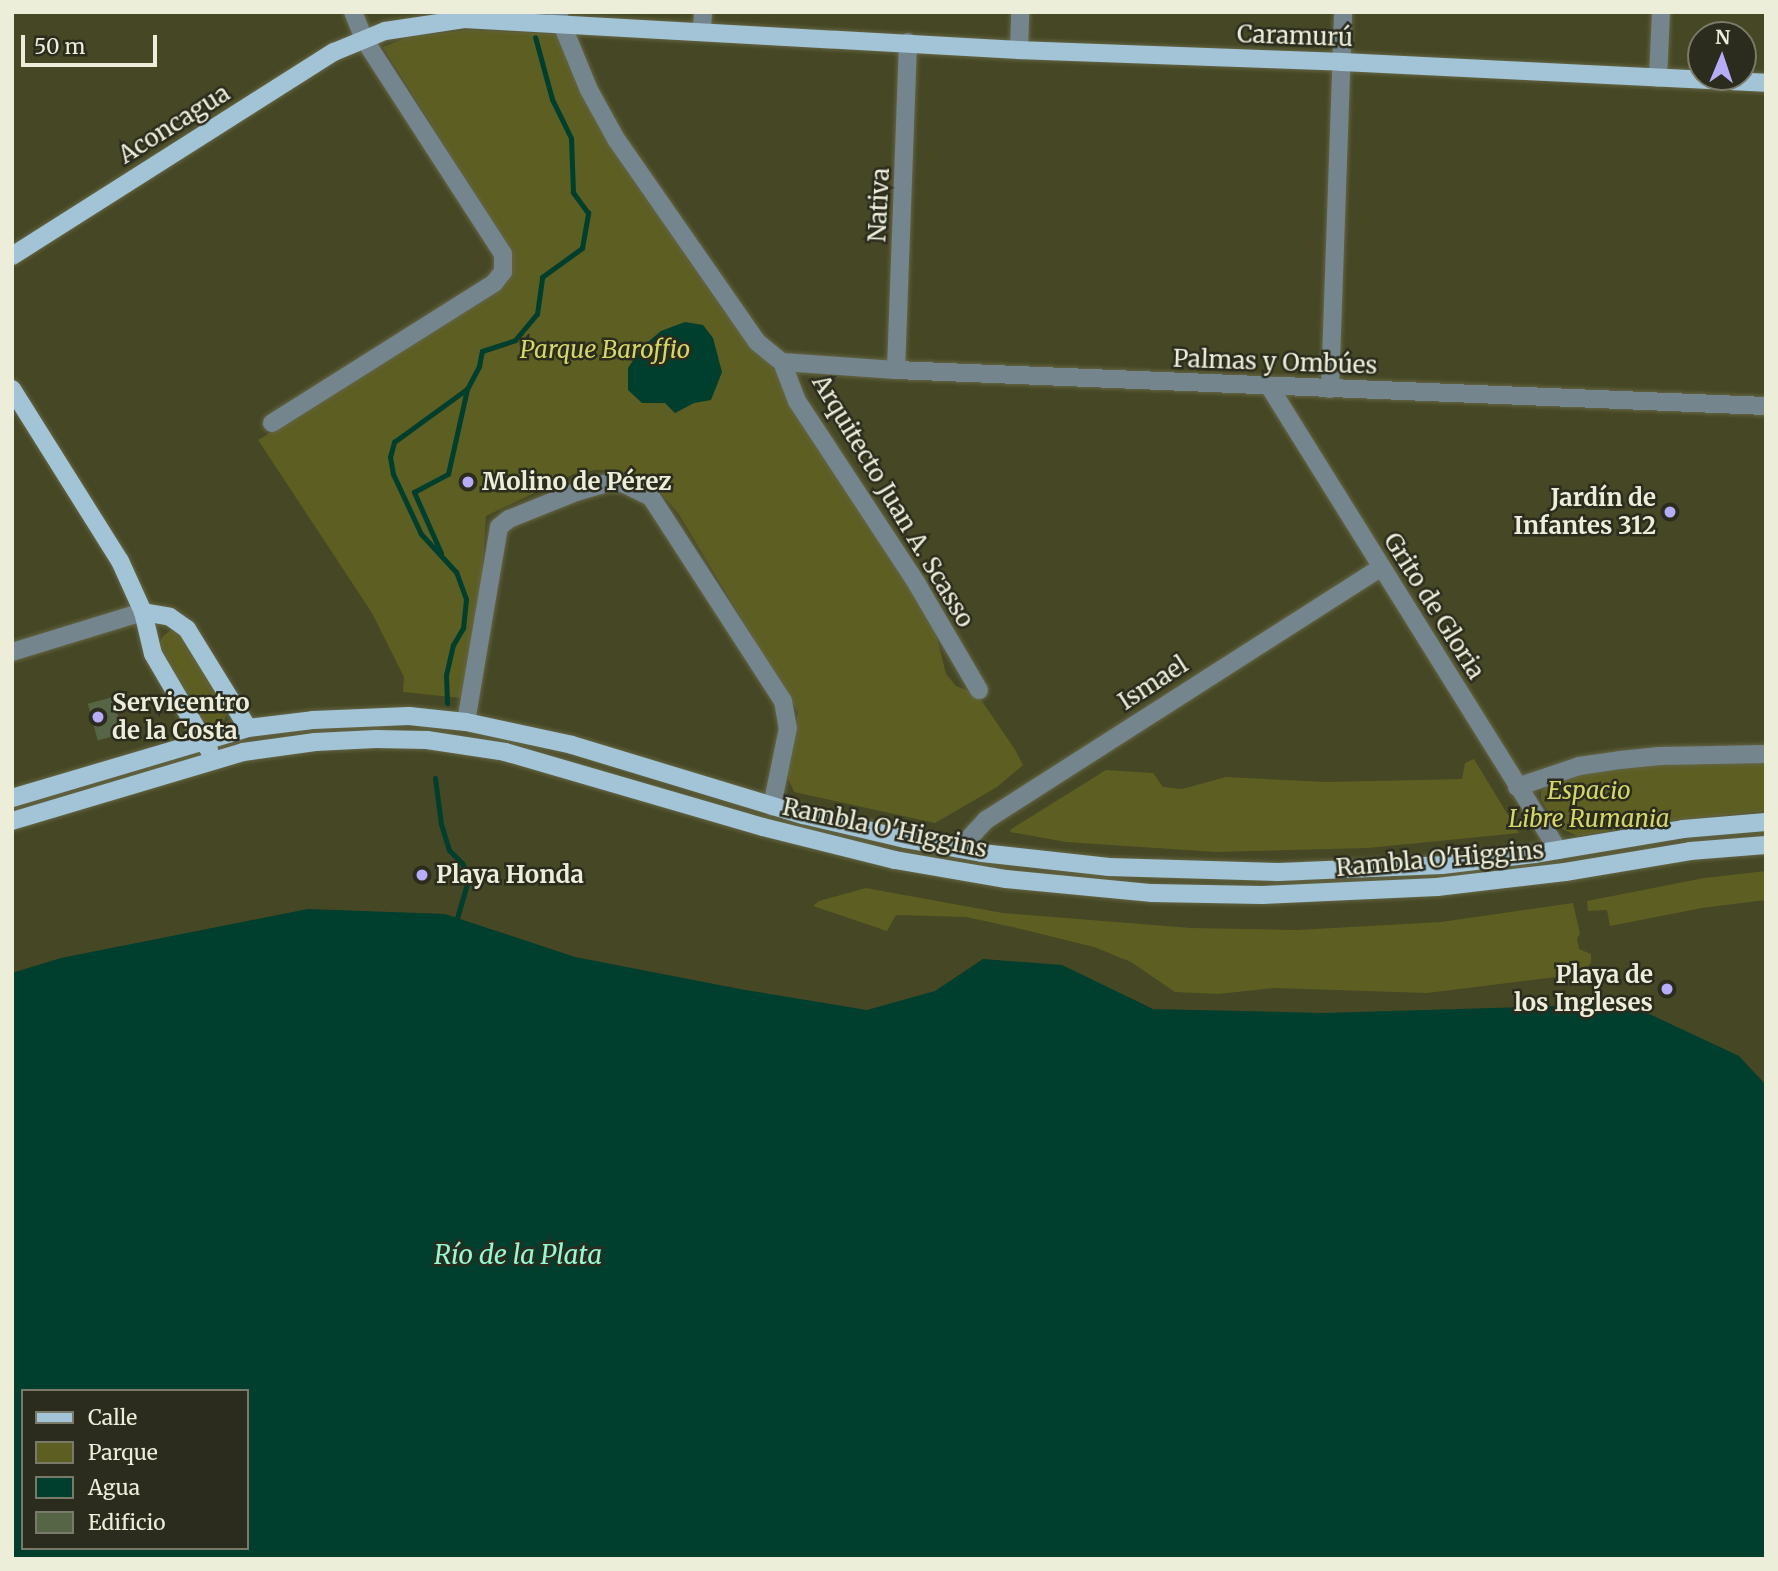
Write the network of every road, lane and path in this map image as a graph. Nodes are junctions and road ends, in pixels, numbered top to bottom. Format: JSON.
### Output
{"nodes":[{"id":1,"x":353,"y":12,"type":"edge"},
{"id":2,"x":1020,"y":12,"type":"edge"},
{"id":3,"x":1343,"y":12,"type":"edge"},
{"id":4,"x":1661,"y":12,"type":"edge"},
{"id":5,"x":561,"y":18,"type":"edge"},
{"id":6,"x":703,"y":21,"type":"edge"},
{"id":7,"x":364,"y":39,"type":"junction"},
{"id":8,"x":908,"y":42,"type":"junction"},
{"id":9,"x":1018,"y":50,"type":"junction"},
{"id":10,"x":1341,"y":62,"type":"junction"},
{"id":11,"x":1658,"y":78,"type":"junction"},
{"id":12,"x":1766,"y":83,"type":"edge"},
{"id":13,"x":12,"y":256,"type":"edge"},
{"id":14,"x":782,"y":362,"type":"junction"},
{"id":15,"x":896,"y":370,"type":"junction"},
{"id":16,"x":1269,"y":386,"type":"junction"},
{"id":17,"x":12,"y":389,"type":"edge"},
{"id":18,"x":1330,"y":389,"type":"junction"},
{"id":19,"x":1766,"y":406,"type":"edge"},
{"id":20,"x":272,"y":423,"type":"dead end"},
{"id":21,"x":1381,"y":567,"type":"junction"},
{"id":22,"x":143,"y":612,"type":"junction"},
{"id":23,"x":12,"y":652,"type":"edge"},
{"id":24,"x":979,"y":690,"type":"dead end"},
{"id":25,"x":466,"y":722,"type":"junction"},
{"id":26,"x":248,"y":728,"type":"junction"},
{"id":27,"x":203,"y":740,"type":"junction"},
{"id":28,"x":1766,"y":754,"type":"edge"},
{"id":29,"x":214,"y":759,"type":"junction"},
{"id":30,"x":1517,"y":787,"type":"junction"},
{"id":31,"x":12,"y":798,"type":"edge"},
{"id":32,"x":772,"y":806,"type":"junction"},
{"id":33,"x":12,"y":821,"type":"edge"},
{"id":34,"x":1766,"y":822,"type":"edge"},
{"id":35,"x":1766,"y":845,"type":"edge"},
{"id":36,"x":959,"y":849,"type":"junction"},
{"id":37,"x":1558,"y":850,"type":"junction"}],
"edges":[{"from":1,"to":7,"type":"street"},
{"from":2,"to":9,"type":"street"},
{"from":3,"to":10,"type":"street"},
{"from":4,"to":11,"type":"street"},
{"from":5,"to":6,"type":"main road","name":"Caramurú"},
{"from":5,"to":7,"type":"main road","name":"Caramurú"},
{"from":5,"to":14,"type":"street","name":"Arquitecto Juan A. Scasso"},
{"from":6,"to":8,"type":"main road","name":"Caramurú"},
{"from":7,"to":13,"type":"main road","name":"Aconcagua"},
{"from":7,"to":20,"type":"street"},
{"from":8,"to":9,"type":"main road","name":"Caramurú"},
{"from":8,"to":15,"type":"street","name":"Nativa"},
{"from":9,"to":10,"type":"main road","name":"Caramurú"},
{"from":10,"to":11,"type":"main road","name":"Caramurú"},
{"from":10,"to":18,"type":"street"},
{"from":11,"to":12,"type":"main road","name":"Caramurú"},
{"from":14,"to":15,"type":"street","name":"Palmas y Ombúes"},
{"from":14,"to":24,"type":"street","name":"Arquitecto Juan A. Scasso"},
{"from":15,"to":16,"type":"street","name":"Palmas y Ombúes"},
{"from":16,"to":18,"type":"street","name":"Palmas y Ombúes"},
{"from":16,"to":21,"type":"street","name":"Grito de Gloria"},
{"from":17,"to":22,"type":"main road"},
{"from":18,"to":19,"type":"street","name":"Palmas y Ombúes"},
{"from":21,"to":30,"type":"street","name":"Grito de Gloria"},
{"from":21,"to":36,"type":"street","name":"Ismael"},
{"from":22,"to":23,"type":"street"},
{"from":22,"to":26,"type":"main road"},
{"from":22,"to":27,"type":"main road"},
{"from":25,"to":26,"type":"main road","name":"Rambla O'Higgins"},
{"from":25,"to":32,"type":"main road","name":"Rambla O'Higgins"},
{"from":25,"to":32,"type":"street"},
{"from":26,"to":27,"type":"main road","name":"Rambla O'Higgins"},
{"from":27,"to":29,"type":"main road"},
{"from":27,"to":31,"type":"main road","name":"Rambla O'Higgins"},
{"from":28,"to":30,"type":"street"},
{"from":29,"to":33,"type":"main road","name":"Rambla O'Higgins"},
{"from":29,"to":35,"type":"main road","name":"Rambla O'Higgins"},
{"from":30,"to":37,"type":"street","name":"Grito de Gloria"},
{"from":32,"to":36,"type":"main road","name":"Rambla O'Higgins"},
{"from":34,"to":37,"type":"main road","name":"Rambla O'Higgins"},
{"from":36,"to":37,"type":"main road","name":"Rambla O'Higgins"}]}
